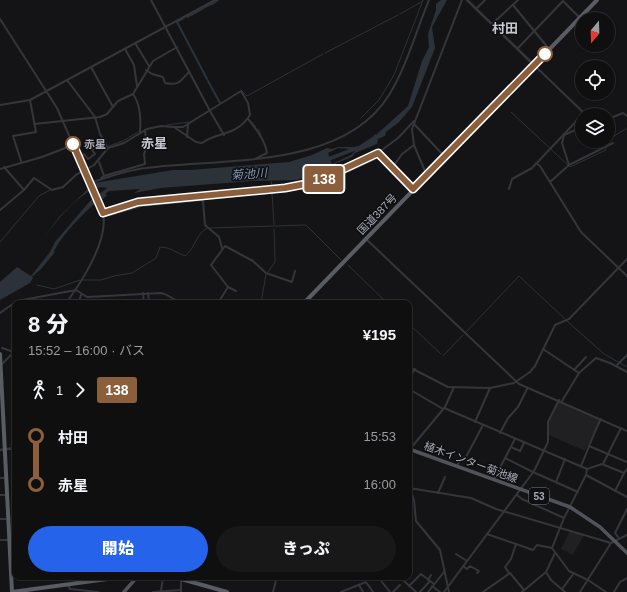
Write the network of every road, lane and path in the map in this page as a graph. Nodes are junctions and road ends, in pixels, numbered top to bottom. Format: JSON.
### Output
{"nodes":[{"id":1,"x":151,"y":0,"type":"edge"},
{"id":2,"x":215,"y":0,"type":"edge"},
{"id":3,"x":429,"y":0,"type":"edge"},
{"id":4,"x":462,"y":0,"type":"edge"},
{"id":5,"x":467,"y":0,"type":"edge"},
{"id":6,"x":485,"y":0,"type":"edge"},
{"id":7,"x":518,"y":0,"type":"edge"},
{"id":8,"x":597,"y":0,"type":"edge"},
{"id":9,"x":513,"y":6,"type":"junction"},
{"id":10,"x":476,"y":9,"type":"junction"},
{"id":11,"x":586,"y":12,"type":"edge"},
{"id":12,"x":575,"y":13,"type":"edge"},
{"id":13,"x":0,"y":19,"type":"edge"},
{"id":14,"x":575,"y":23,"type":"edge"},
{"id":15,"x":492,"y":24,"type":"junction"},
{"id":16,"x":166,"y":27,"type":"junction"},
{"id":17,"x":534,"y":31,"type":"junction"},
{"id":18,"x":135,"y":44,"type":"junction"},
{"id":19,"x":177,"y":47,"type":"junction"},
{"id":20,"x":125,"y":49,"type":"junction"},
{"id":21,"x":517,"y":49,"type":"junction"},
{"id":22,"x":549,"y":49,"type":"junction"},
{"id":23,"x":534,"y":65,"type":"junction"},
{"id":24,"x":149,"y":66,"type":"junction"},
{"id":25,"x":91,"y":67,"type":"junction"},
{"id":26,"x":146,"y":70,"type":"junction"},
{"id":27,"x":190,"y":72,"type":"junction"},
{"id":28,"x":67,"y":80,"type":"junction"},
{"id":29,"x":137,"y":86,"type":"junction"},
{"id":30,"x":47,"y":91,"type":"junction"},
{"id":31,"x":133,"y":94,"type":"junction"},
{"id":32,"x":30,"y":100,"type":"junction"},
{"id":33,"x":0,"y":105,"type":"edge"},
{"id":34,"x":113,"y":107,"type":"junction"},
{"id":35,"x":579,"y":108,"type":"edge"},
{"id":36,"x":210,"y":111,"type":"junction"},
{"id":37,"x":615,"y":116,"type":"edge"},
{"id":38,"x":627,"y":116,"type":"edge"},
{"id":39,"x":95,"y":117,"type":"junction"},
{"id":40,"x":248,"y":119,"type":"junction"},
{"id":41,"x":63,"y":121,"type":"junction"},
{"id":42,"x":414,"y":122,"type":"junction"},
{"id":43,"x":575,"y":122,"type":"edge"},
{"id":44,"x":34,"y":124,"type":"junction"},
{"id":45,"x":188,"y":124,"type":"junction"},
{"id":46,"x":174,"y":127,"type":"junction"},
{"id":47,"x":145,"y":130,"type":"junction"},
{"id":48,"x":575,"y":130,"type":"edge"},
{"id":49,"x":140,"y":132,"type":"junction"},
{"id":50,"x":564,"y":134,"type":"junction"},
{"id":51,"x":224,"y":135,"type":"junction"},
{"id":52,"x":187,"y":136,"type":"junction"},
{"id":53,"x":104,"y":141,"type":"junction"},
{"id":54,"x":73,"y":144,"type":"junction"},
{"id":55,"x":414,"y":146,"type":"junction"},
{"id":56,"x":108,"y":148,"type":"junction"},
{"id":57,"x":603,"y":148,"type":"edge"},
{"id":58,"x":378,"y":153,"type":"junction"},
{"id":59,"x":445,"y":157,"type":"junction"},
{"id":60,"x":79,"y":158,"type":"junction"},
{"id":61,"x":253,"y":160,"type":"junction"},
{"id":62,"x":21,"y":161,"type":"junction"},
{"id":63,"x":98,"y":161,"type":"junction"},
{"id":64,"x":536,"y":163,"type":"junction"},
{"id":65,"x":568,"y":165,"type":"junction"},
{"id":66,"x":4,"y":167,"type":"junction"},
{"id":67,"x":0,"y":168,"type":"edge"},
{"id":68,"x":392,"y":168,"type":"junction"},
{"id":69,"x":84,"y":170,"type":"junction"},
{"id":70,"x":104,"y":176,"type":"junction"},
{"id":71,"x":427,"y":176,"type":"junction"},
{"id":72,"x":98,"y":180,"type":"junction"},
{"id":73,"x":550,"y":182,"type":"junction"},
{"id":74,"x":90,"y":183,"type":"junction"},
{"id":75,"x":413,"y":189,"type":"junction"},
{"id":76,"x":509,"y":189,"type":"dead end"},
{"id":77,"x":24,"y":190,"type":"junction"},
{"id":78,"x":0,"y":210,"type":"edge"},
{"id":79,"x":102,"y":214,"type":"junction"},
{"id":80,"x":366,"y":239,"type":"junction"},
{"id":81,"x":222,"y":250,"type":"junction"},
{"id":82,"x":627,"y":259,"type":"edge"},
{"id":83,"x":619,"y":268,"type":"junction"},
{"id":84,"x":295,"y":271,"type":"dead end"},
{"id":85,"x":627,"y":276,"type":"edge"},
{"id":86,"x":228,"y":287,"type":"junction"},
{"id":87,"x":76,"y":290,"type":"junction"},
{"id":88,"x":236,"y":291,"type":"dead end"},
{"id":89,"x":143,"y":293,"type":"junction"},
{"id":90,"x":148,"y":293,"type":"junction"},
{"id":91,"x":81,"y":294,"type":"junction"},
{"id":92,"x":24,"y":300,"type":"edge"},
{"id":93,"x":68,"y":300,"type":"edge"},
{"id":94,"x":80,"y":300,"type":"edge"},
{"id":95,"x":144,"y":300,"type":"edge"},
{"id":96,"x":149,"y":300,"type":"edge"},
{"id":97,"x":178,"y":300,"type":"edge"},
{"id":98,"x":220,"y":300,"type":"edge"},
{"id":99,"x":307,"y":300,"type":"edge"},
{"id":100,"x":12,"y":304,"type":"edge"},
{"id":101,"x":0,"y":313,"type":"edge"},
{"id":102,"x":2,"y":348,"type":"dead end"},
{"id":103,"x":543,"y":349,"type":"junction"},
{"id":104,"x":12,"y":350,"type":"edge"},
{"id":105,"x":0,"y":354,"type":"edge"},
{"id":106,"x":12,"y":354,"type":"edge"},
{"id":107,"x":627,"y":355,"type":"edge"},
{"id":108,"x":586,"y":357,"type":"dead end"},
{"id":109,"x":1,"y":365,"type":"edge"},
{"id":110,"x":616,"y":366,"type":"junction"},
{"id":111,"x":412,"y":368,"type":"edge"},
{"id":112,"x":415,"y":369,"type":"junction"},
{"id":113,"x":574,"y":370,"type":"junction"},
{"id":114,"x":627,"y":372,"type":"edge"},
{"id":115,"x":579,"y":373,"type":"junction"},
{"id":116,"x":412,"y":374,"type":"edge"},
{"id":117,"x":516,"y":382,"type":"junction"},
{"id":118,"x":454,"y":387,"type":"junction"},
{"id":119,"x":490,"y":388,"type":"junction"},
{"id":120,"x":527,"y":389,"type":"junction"},
{"id":121,"x":412,"y":392,"type":"edge"},
{"id":122,"x":559,"y":400,"type":"junction"},
{"id":123,"x":562,"y":401,"type":"junction"},
{"id":124,"x":444,"y":409,"type":"junction"},
{"id":125,"x":2,"y":416,"type":"edge"},
{"id":126,"x":601,"y":419,"type":"junction"},
{"id":127,"x":475,"y":422,"type":"junction"},
{"id":128,"x":482,"y":425,"type":"junction"},
{"id":129,"x":621,"y":428,"type":"junction"},
{"id":130,"x":627,"y":431,"type":"edge"},
{"id":131,"x":500,"y":433,"type":"junction"},
{"id":132,"x":515,"y":439,"type":"junction"},
{"id":133,"x":524,"y":443,"type":"junction"},
{"id":134,"x":412,"y":446,"type":"edge"},
{"id":135,"x":589,"y":446,"type":"junction"},
{"id":136,"x":511,"y":447,"type":"junction"},
{"id":137,"x":12,"y":448,"type":"edge"},
{"id":138,"x":6,"y":449,"type":"junction"},
{"id":139,"x":0,"y":450,"type":"edge"},
{"id":140,"x":412,"y":450,"type":"edge"},
{"id":141,"x":544,"y":451,"type":"junction"},
{"id":142,"x":608,"y":453,"type":"junction"},
{"id":143,"x":505,"y":458,"type":"junction"},
{"id":144,"x":565,"y":459,"type":"junction"},
{"id":145,"x":627,"y":462,"type":"edge"},
{"id":146,"x":603,"y":464,"type":"junction"},
{"id":147,"x":457,"y":466,"type":"junction"},
{"id":148,"x":581,"y":466,"type":"junction"},
{"id":149,"x":587,"y":469,"type":"junction"},
{"id":150,"x":627,"y":469,"type":"edge"},
{"id":151,"x":533,"y":472,"type":"junction"},
{"id":152,"x":624,"y":473,"type":"junction"},
{"id":153,"x":586,"y":476,"type":"junction"},
{"id":154,"x":445,"y":477,"type":"dead end"},
{"id":155,"x":0,"y":478,"type":"edge"},
{"id":156,"x":7,"y":478,"type":"junction"},
{"id":157,"x":494,"y":479,"type":"junction"},
{"id":158,"x":556,"y":482,"type":"junction"},
{"id":159,"x":412,"y":489,"type":"edge"},
{"id":160,"x":521,"y":489,"type":"junction"},
{"id":161,"x":615,"y":491,"type":"junction"},
{"id":162,"x":578,"y":492,"type":"junction"},
{"id":163,"x":438,"y":493,"type":"junction"},
{"id":164,"x":412,"y":494,"type":"edge"},
{"id":165,"x":0,"y":495,"type":"edge"},
{"id":166,"x":8,"y":495,"type":"junction"},
{"id":167,"x":517,"y":495,"type":"junction"},
{"id":168,"x":627,"y":497,"type":"edge"},
{"id":169,"x":570,"y":507,"type":"junction"},
{"id":170,"x":627,"y":509,"type":"edge"},
{"id":171,"x":504,"y":511,"type":"junction"},
{"id":172,"x":564,"y":518,"type":"junction"},
{"id":173,"x":0,"y":519,"type":"edge"},
{"id":174,"x":9,"y":519,"type":"junction"},
{"id":175,"x":560,"y":528,"type":"junction"},
{"id":176,"x":487,"y":534,"type":"junction"},
{"id":177,"x":12,"y":535,"type":"edge"},
{"id":178,"x":627,"y":535,"type":"edge"},
{"id":179,"x":619,"y":538,"type":"junction"},
{"id":180,"x":0,"y":540,"type":"edge"},
{"id":181,"x":12,"y":540,"type":"edge"},
{"id":182,"x":612,"y":542,"type":"junction"},
{"id":183,"x":516,"y":544,"type":"junction"},
{"id":184,"x":552,"y":548,"type":"junction"},
{"id":185,"x":555,"y":553,"type":"junction"},
{"id":186,"x":456,"y":554,"type":"dead end"},
{"id":187,"x":627,"y":554,"type":"edge"},
{"id":188,"x":467,"y":561,"type":"junction"},
{"id":189,"x":463,"y":566,"type":"junction"},
{"id":190,"x":444,"y":572,"type":"junction"},
{"id":191,"x":546,"y":572,"type":"junction"},
{"id":192,"x":477,"y":573,"type":"dead end"},
{"id":193,"x":510,"y":573,"type":"junction"},
{"id":194,"x":574,"y":574,"type":"junction"},
{"id":195,"x":431,"y":575,"type":"dead end"},
{"id":196,"x":627,"y":578,"type":"edge"},
{"id":197,"x":13,"y":580,"type":"edge"},
{"id":198,"x":102,"y":580,"type":"edge"},
{"id":199,"x":134,"y":580,"type":"edge"},
{"id":200,"x":162,"y":580,"type":"edge"},
{"id":201,"x":181,"y":580,"type":"edge"},
{"id":202,"x":188,"y":580,"type":"edge"},
{"id":203,"x":276,"y":580,"type":"edge"},
{"id":204,"x":381,"y":580,"type":"edge"},
{"id":205,"x":403,"y":580,"type":"dead end"},
{"id":206,"x":429,"y":580,"type":"junction"},
{"id":207,"x":588,"y":580,"type":"junction"},
{"id":208,"x":68,"y":585,"type":"junction"},
{"id":209,"x":359,"y":585,"type":"junction"},
{"id":210,"x":433,"y":585,"type":"junction"},
{"id":211,"x":400,"y":586,"type":"dead end"},
{"id":212,"x":409,"y":586,"type":"junction"},
{"id":213,"x":448,"y":587,"type":"junction"},
{"id":214,"x":562,"y":589,"type":"junction"},
{"id":215,"x":84,"y":591,"type":"edge"},
{"id":216,"x":181,"y":591,"type":"edge"},
{"id":217,"x":523,"y":591,"type":"edge"},
{"id":218,"x":12,"y":592,"type":"edge"},
{"id":219,"x":98,"y":592,"type":"edge"},
{"id":220,"x":124,"y":592,"type":"edge"},
{"id":221,"x":153,"y":592,"type":"edge"},
{"id":222,"x":162,"y":592,"type":"edge"},
{"id":223,"x":227,"y":592,"type":"edge"},
{"id":224,"x":273,"y":592,"type":"edge"},
{"id":225,"x":341,"y":592,"type":"edge"},
{"id":226,"x":363,"y":592,"type":"edge"},
{"id":227,"x":373,"y":592,"type":"edge"},
{"id":228,"x":393,"y":592,"type":"edge"},
{"id":229,"x":416,"y":592,"type":"edge"},
{"id":230,"x":420,"y":592,"type":"edge"},
{"id":231,"x":428,"y":592,"type":"edge"},
{"id":232,"x":440,"y":592,"type":"edge"},
{"id":233,"x":444,"y":592,"type":"edge"},
{"id":234,"x":449,"y":592,"type":"edge"},
{"id":235,"x":483,"y":592,"type":"edge"},
{"id":236,"x":565,"y":592,"type":"edge"},
{"id":237,"x":580,"y":592,"type":"edge"},
{"id":238,"x":606,"y":592,"type":"edge"},
{"id":239,"x":614,"y":592,"type":"edge"}],
"edges":[{"from":1,"to":16,"type":"street"},
{"from":2,"to":16,"type":"street"},
{"from":3,"to":61,"type":"street"},
{"from":4,"to":42,"type":"street"},
{"from":5,"to":10,"type":"street"},
{"from":6,"to":10,"type":"street"},
{"from":7,"to":9,"type":"street"},
{"from":8,"to":11,"type":"highway","name":"国道387号"},
{"from":9,"to":15,"type":"street"},
{"from":9,"to":17,"type":"street"},
{"from":10,"to":15,"type":"street"},
{"from":12,"to":17,"type":"street"},
{"from":13,"to":30,"type":"street"},
{"from":14,"to":22,"type":"highway","name":"国道387号"},
{"from":15,"to":21,"type":"street"},
{"from":16,"to":18,"type":"street"},
{"from":16,"to":19,"type":"street"},
{"from":17,"to":21,"type":"street"},
{"from":17,"to":22,"type":"street"},
{"from":18,"to":20,"type":"street"},
{"from":18,"to":24,"type":"street"},
{"from":19,"to":24,"type":"street"},
{"from":19,"to":27,"type":"street"},
{"from":20,"to":25,"type":"street"},
{"from":20,"to":29,"type":"street"},
{"from":21,"to":23,"type":"street"},
{"from":22,"to":23,"type":"highway","name":"国道387号"},
{"from":23,"to":35,"type":"street"},
{"from":23,"to":59,"type":"highway","name":"国道387号"},
{"from":24,"to":26,"type":"street"},
{"from":25,"to":28,"type":"street"},
{"from":25,"to":34,"type":"street"},
{"from":26,"to":27,"type":"street"},
{"from":26,"to":29,"type":"street"},
{"from":27,"to":36,"type":"street"},
{"from":28,"to":30,"type":"street"},
{"from":28,"to":39,"type":"street"},
{"from":29,"to":31,"type":"street"},
{"from":30,"to":32,"type":"street"},
{"from":30,"to":41,"type":"street"},
{"from":31,"to":34,"type":"street"},
{"from":31,"to":49,"type":"street"},
{"from":32,"to":33,"type":"street"},
{"from":32,"to":44,"type":"street"},
{"from":34,"to":39,"type":"street"},
{"from":36,"to":40,"type":"street"},
{"from":36,"to":45,"type":"street"},
{"from":36,"to":51,"type":"street"},
{"from":37,"to":38,"type":"street"},
{"from":39,"to":41,"type":"street"},
{"from":39,"to":53,"type":"street"},
{"from":40,"to":51,"type":"street"},
{"from":40,"to":61,"type":"street"},
{"from":41,"to":44,"type":"street"},
{"from":41,"to":54,"type":"street"},
{"from":42,"to":55,"type":"street"},
{"from":42,"to":58,"type":"street"},
{"from":42,"to":59,"type":"street"},
{"from":43,"to":50,"type":"street"},
{"from":44,"to":62,"type":"street"},
{"from":45,"to":46,"type":"street"},
{"from":45,"to":52,"type":"street"},
{"from":46,"to":47,"type":"street"},
{"from":46,"to":52,"type":"street"},
{"from":47,"to":49,"type":"street"},
{"from":47,"to":70,"type":"street"},
{"from":48,"to":50,"type":"street"},
{"from":49,"to":56,"type":"street"},
{"from":50,"to":64,"type":"street"},
{"from":50,"to":65,"type":"street"},
{"from":51,"to":52,"type":"street"},
{"from":53,"to":56,"type":"street"},
{"from":53,"to":60,"type":"street"},
{"from":54,"to":60,"type":"street"},
{"from":54,"to":62,"type":"street"},
{"from":55,"to":68,"type":"street"},
{"from":55,"to":71,"type":"street"},
{"from":56,"to":63,"type":"street"},
{"from":57,"to":65,"type":"street"},
{"from":58,"to":68,"type":"street"},
{"from":58,"to":79,"type":"street"},
{"from":59,"to":71,"type":"highway","name":"国道387号"},
{"from":60,"to":69,"type":"street"},
{"from":61,"to":72,"type":"street"},
{"from":62,"to":66,"type":"street"},
{"from":63,"to":69,"type":"street"},
{"from":63,"to":70,"type":"street"},
{"from":64,"to":73,"type":"street"},
{"from":64,"to":76,"type":"street"},
{"from":65,"to":73,"type":"street"},
{"from":66,"to":67,"type":"street"},
{"from":66,"to":77,"type":"street"},
{"from":68,"to":75,"type":"street"},
{"from":69,"to":74,"type":"street"},
{"from":69,"to":77,"type":"street"},
{"from":70,"to":72,"type":"street"},
{"from":71,"to":75,"type":"highway","name":"国道387号"},
{"from":72,"to":74,"type":"street"},
{"from":73,"to":83,"type":"street"},
{"from":74,"to":79,"type":"street"},
{"from":75,"to":80,"type":"highway","name":"国道387号"},
{"from":77,"to":78,"type":"street"},
{"from":79,"to":81,"type":"street"},
{"from":79,"to":87,"type":"street"},
{"from":80,"to":99,"type":"highway","name":"国道387号"},
{"from":80,"to":117,"type":"street"},
{"from":81,"to":84,"type":"street"},
{"from":81,"to":86,"type":"street"},
{"from":82,"to":83,"type":"street"},
{"from":83,"to":85,"type":"street"},
{"from":83,"to":103,"type":"street"},
{"from":86,"to":88,"type":"street"},
{"from":86,"to":98,"type":"street"},
{"from":87,"to":91,"type":"street"},
{"from":87,"to":92,"type":"street"},
{"from":87,"to":93,"type":"street"},
{"from":89,"to":90,"type":"street"},
{"from":89,"to":91,"type":"street"},
{"from":89,"to":95,"type":"street"},
{"from":90,"to":96,"type":"street"},
{"from":90,"to":97,"type":"street"},
{"from":91,"to":94,"type":"street"},
{"from":100,"to":101,"type":"street"},
{"from":102,"to":104,"type":"street"},
{"from":103,"to":113,"type":"street"},
{"from":103,"to":117,"type":"street"},
{"from":105,"to":109,"type":"highway"},
{"from":106,"to":109,"type":"street"},
{"from":107,"to":110,"type":"street"},
{"from":108,"to":113,"type":"street"},
{"from":109,"to":125,"type":"highway"},
{"from":110,"to":114,"type":"street"},
{"from":110,"to":115,"type":"street"},
{"from":111,"to":112,"type":"street"},
{"from":112,"to":116,"type":"street"},
{"from":112,"to":118,"type":"street"},
{"from":113,"to":115,"type":"street"},
{"from":115,"to":123,"type":"street"},
{"from":117,"to":119,"type":"street"},
{"from":117,"to":120,"type":"street"},
{"from":118,"to":119,"type":"street"},
{"from":118,"to":124,"type":"street"},
{"from":119,"to":127,"type":"street"},
{"from":120,"to":122,"type":"street"},
{"from":120,"to":131,"type":"street"},
{"from":121,"to":124,"type":"street"},
{"from":122,"to":123,"type":"street"},
{"from":122,"to":141,"type":"street"},
{"from":123,"to":126,"type":"street"},
{"from":124,"to":127,"type":"street"},
{"from":124,"to":134,"type":"street"},
{"from":125,"to":138,"type":"highway"},
{"from":126,"to":129,"type":"street"},
{"from":126,"to":135,"type":"street"},
{"from":127,"to":128,"type":"street"},
{"from":128,"to":131,"type":"street"},
{"from":128,"to":147,"type":"street"},
{"from":129,"to":130,"type":"street"},
{"from":129,"to":142,"type":"street"},
{"from":131,"to":132,"type":"street"},
{"from":132,"to":133,"type":"street"},
{"from":132,"to":136,"type":"street"},
{"from":133,"to":136,"type":"street"},
{"from":133,"to":141,"type":"street"},
{"from":135,"to":142,"type":"street"},
{"from":135,"to":148,"type":"street"},
{"from":136,"to":143,"type":"street"},
{"from":137,"to":138,"type":"street"},
{"from":138,"to":139,"type":"street"},
{"from":138,"to":156,"type":"highway"},
{"from":140,"to":147,"type":"main road","name":"植木インター菊池線","number":"53"},
{"from":141,"to":144,"type":"street"},
{"from":141,"to":151,"type":"street"},
{"from":142,"to":145,"type":"street"},
{"from":142,"to":146,"type":"street"},
{"from":143,"to":151,"type":"street"},
{"from":143,"to":157,"type":"street"},
{"from":144,"to":148,"type":"street"},
{"from":144,"to":158,"type":"street"},
{"from":146,"to":149,"type":"street"},
{"from":146,"to":152,"type":"street"},
{"from":147,"to":157,"type":"main road","name":"植木インター菊池線","number":"53"},
{"from":148,"to":149,"type":"street"},
{"from":149,"to":153,"type":"street"},
{"from":150,"to":152,"type":"street"},
{"from":151,"to":158,"type":"street"},
{"from":151,"to":160,"type":"street"},
{"from":152,"to":161,"type":"street"},
{"from":153,"to":161,"type":"street"},
{"from":153,"to":162,"type":"street"},
{"from":154,"to":163,"type":"street"},
{"from":155,"to":156,"type":"street"},
{"from":156,"to":166,"type":"highway"},
{"from":157,"to":160,"type":"main road","name":"植木インター菊池線","number":"53"},
{"from":158,"to":162,"type":"street"},
{"from":159,"to":163,"type":"street"},
{"from":160,"to":167,"type":"street"},
{"from":160,"to":169,"type":"main road","name":"植木インター菊池線","number":"53"},
{"from":161,"to":168,"type":"street"},
{"from":162,"to":169,"type":"street"},
{"from":163,"to":171,"type":"street"},
{"from":164,"to":190,"type":"street"},
{"from":165,"to":166,"type":"street"},
{"from":166,"to":174,"type":"highway"},
{"from":167,"to":171,"type":"street"},
{"from":167,"to":172,"type":"street"},
{"from":169,"to":172,"type":"street"},
{"from":169,"to":182,"type":"main road","name":"植木インター菊池線","number":"53"},
{"from":170,"to":179,"type":"street"},
{"from":171,"to":175,"type":"street"},
{"from":171,"to":176,"type":"street"},
{"from":172,"to":175,"type":"street"},
{"from":173,"to":174,"type":"street"},
{"from":174,"to":177,"type":"highway"},
{"from":175,"to":182,"type":"street"},
{"from":175,"to":184,"type":"street"},
{"from":176,"to":183,"type":"street"},
{"from":176,"to":188,"type":"street"},
{"from":178,"to":179,"type":"street"},
{"from":179,"to":182,"type":"street"},
{"from":180,"to":181,"type":"street"},
{"from":182,"to":187,"type":"main road","name":"植木インター菊池線","number":"53"},
{"from":182,"to":207,"type":"street"},
{"from":183,"to":184,"type":"street"},
{"from":183,"to":193,"type":"street"},
{"from":184,"to":185,"type":"street"},
{"from":185,"to":191,"type":"street"},
{"from":185,"to":194,"type":"street"},
{"from":186,"to":188,"type":"street"},
{"from":188,"to":189,"type":"street"},
{"from":189,"to":192,"type":"street"},
{"from":189,"to":213,"type":"street"},
{"from":190,"to":210,"type":"street"},
{"from":190,"to":213,"type":"street"},
{"from":191,"to":214,"type":"street"},
{"from":191,"to":217,"type":"street"},
{"from":193,"to":217,"type":"street"},
{"from":193,"to":235,"type":"street"},
{"from":194,"to":207,"type":"street"},
{"from":194,"to":214,"type":"street"},
{"from":195,"to":206,"type":"street"},
{"from":196,"to":239,"type":"street"},
{"from":197,"to":218,"type":"highway"},
{"from":198,"to":208,"type":"highway"},
{"from":199,"to":220,"type":"main road"},
{"from":200,"to":222,"type":"street"},
{"from":201,"to":216,"type":"street"},
{"from":202,"to":223,"type":"highway"},
{"from":203,"to":224,"type":"street"},
{"from":204,"to":228,"type":"street"},
{"from":205,"to":212,"type":"street"},
{"from":206,"to":210,"type":"street"},
{"from":206,"to":212,"type":"street"},
{"from":206,"to":230,"type":"street"},
{"from":207,"to":237,"type":"street"},
{"from":207,"to":238,"type":"street"},
{"from":208,"to":215,"type":"street"},
{"from":208,"to":218,"type":"highway"},
{"from":209,"to":225,"type":"street"},
{"from":209,"to":226,"type":"street"},
{"from":209,"to":227,"type":"street"},
{"from":210,"to":231,"type":"street"},
{"from":210,"to":232,"type":"street"},
{"from":211,"to":228,"type":"street"},
{"from":212,"to":229,"type":"street"},
{"from":213,"to":233,"type":"street"},
{"from":213,"to":234,"type":"street"},
{"from":214,"to":236,"type":"street"},
{"from":215,"to":219,"type":"street"},
{"from":216,"to":222,"type":"street"},
{"from":221,"to":222,"type":"street"}]}
